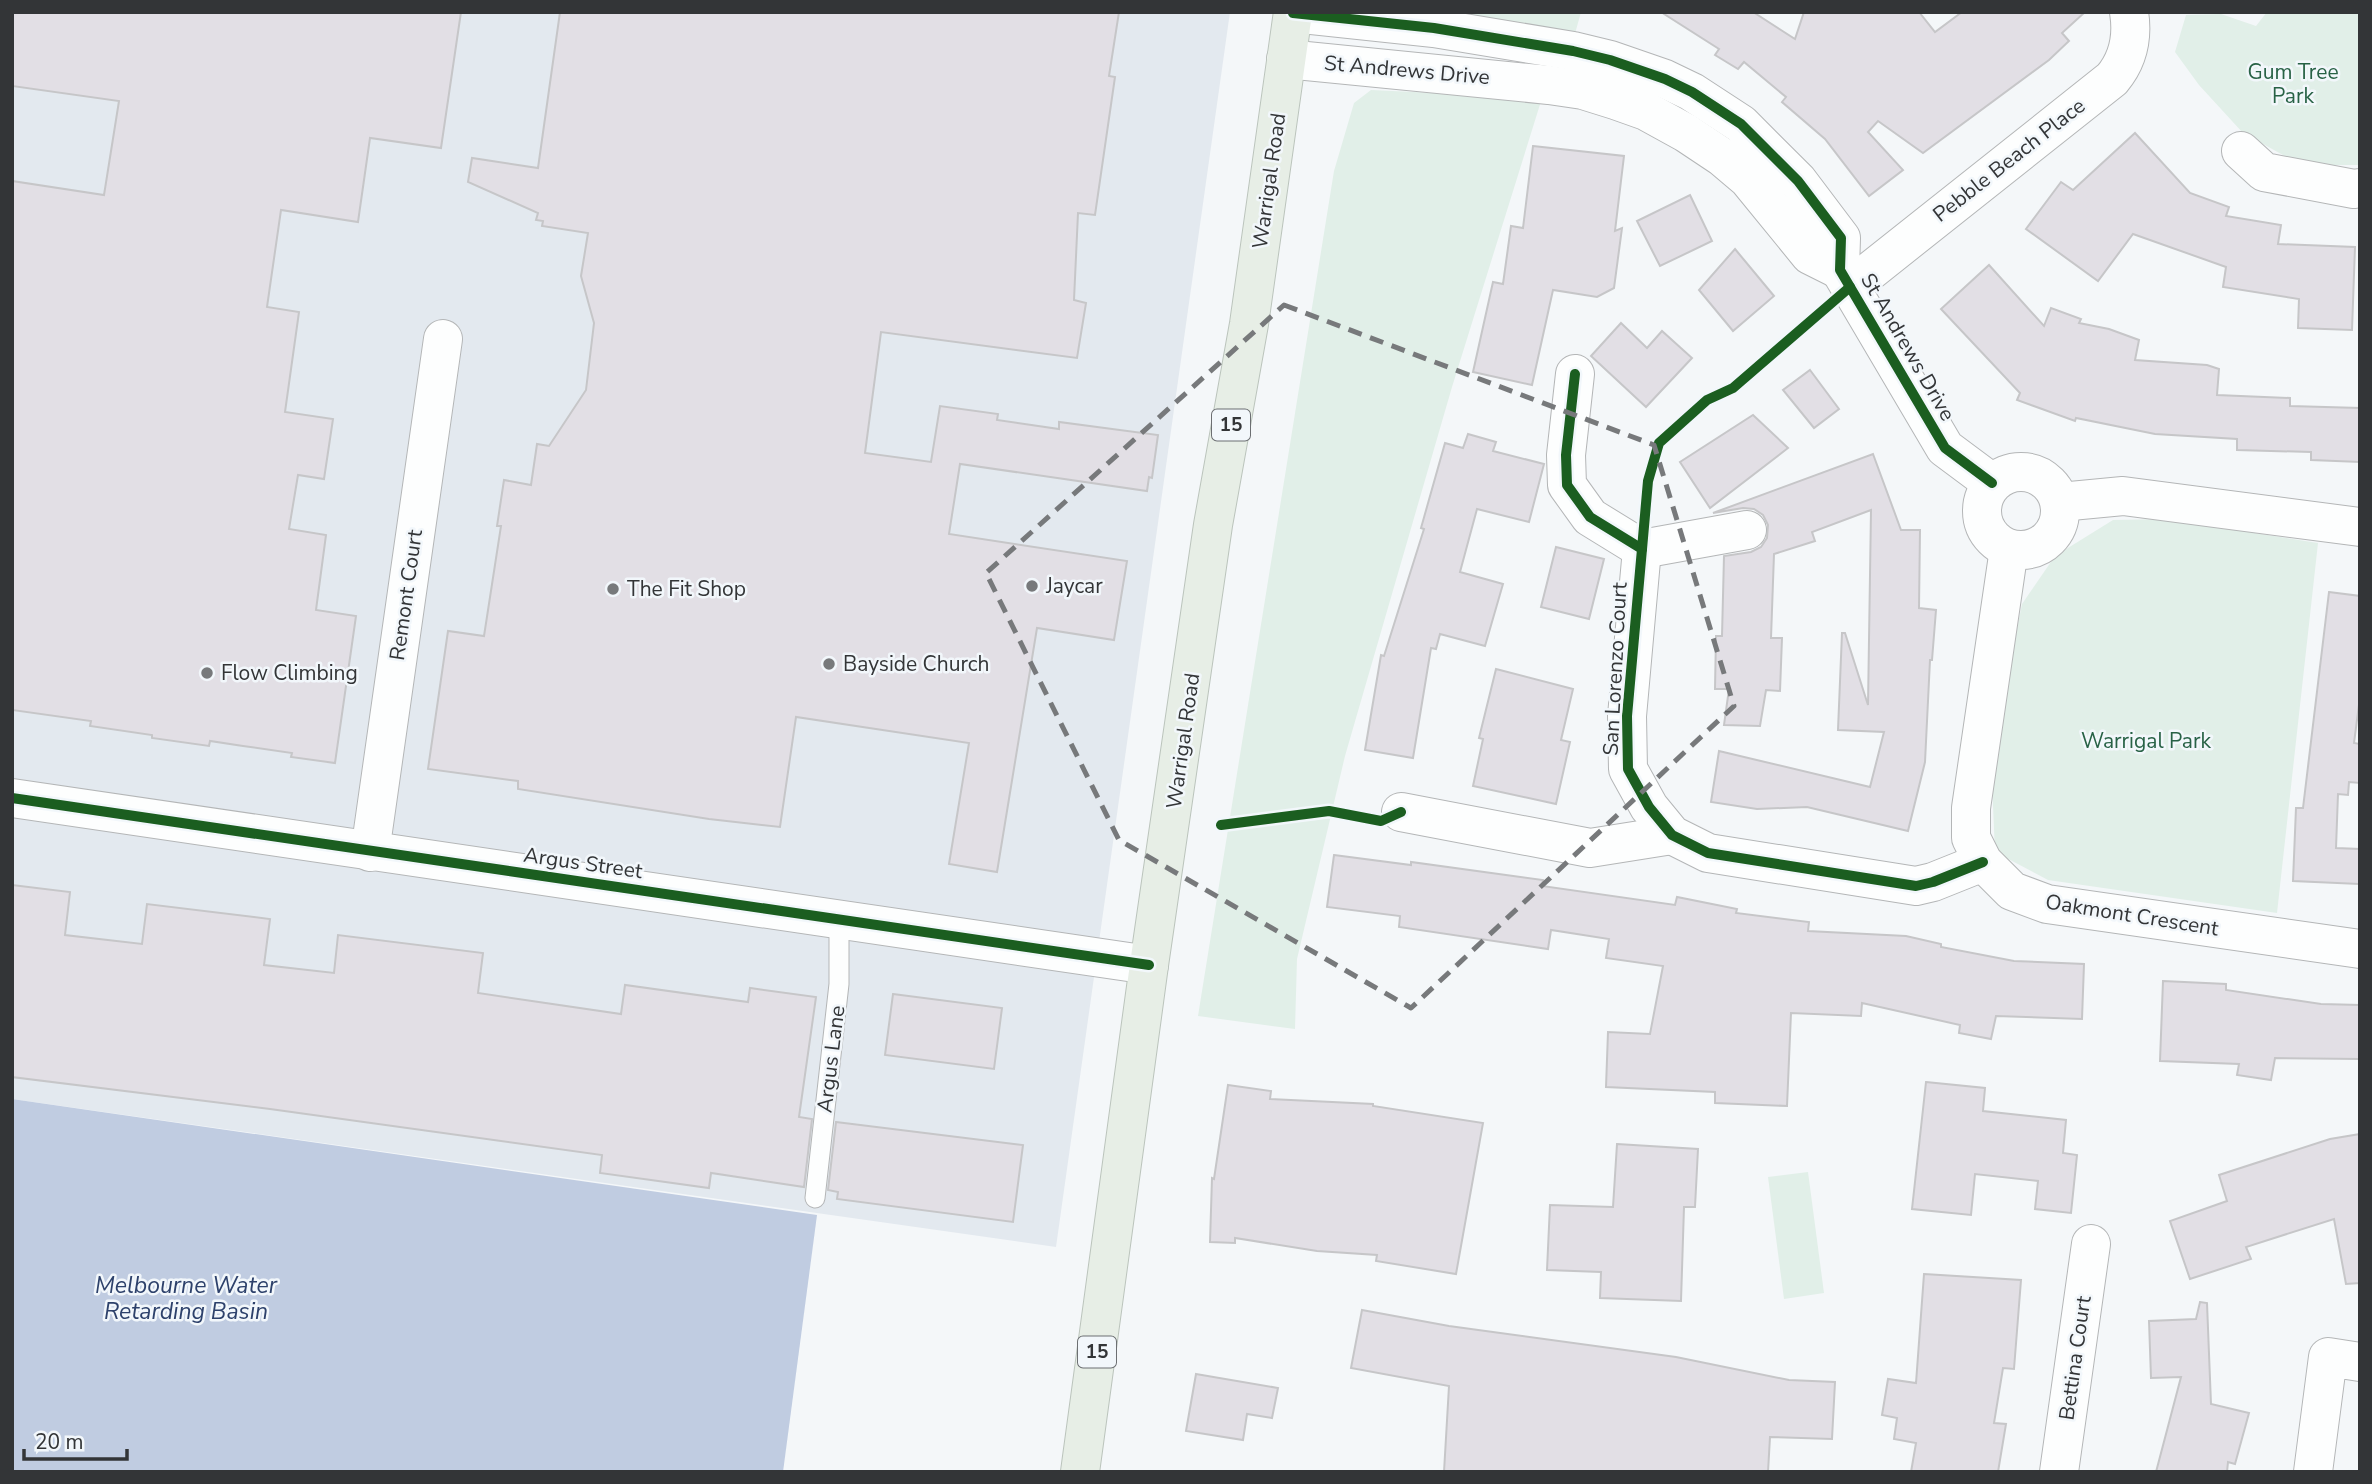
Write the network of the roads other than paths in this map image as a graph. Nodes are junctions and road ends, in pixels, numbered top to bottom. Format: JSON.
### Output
{"nodes":[{"id":1,"x":2129,"y":12,"type":"edge"},
{"id":2,"x":1293,"y":13,"type":"edge"},
{"id":3,"x":1286,"y":59,"type":"junction"},
{"id":4,"x":2241,"y":150,"type":"dead end"},
{"id":5,"x":2360,"y":188,"type":"edge"},
{"id":6,"x":1845,"y":278,"type":"junction"},
{"id":7,"x":443,"y":339,"type":"dead end"},
{"id":8,"x":1575,"y":374,"type":"dead end"},
{"id":9,"x":1992,"y":483,"type":"junction"},
{"id":10,"x":2060,"y":502,"type":"junction"},
{"id":11,"x":2360,"y":527,"type":"edge"},
{"id":12,"x":1747,"y":530,"type":"dead end"},
{"id":13,"x":1642,"y":549,"type":"junction"},
{"id":14,"x":2009,"y":549,"type":"junction"},
{"id":15,"x":12,"y":799,"type":"edge"},
{"id":16,"x":1401,"y":812,"type":"dead end"},
{"id":17,"x":1672,"y":835,"type":"junction"},
{"id":18,"x":370,"y":852,"type":"junction"},
{"id":19,"x":1983,"y":862,"type":"junction"},
{"id":20,"x":839,"y":919,"type":"junction"},
{"id":21,"x":2360,"y":949,"type":"edge"},
{"id":22,"x":1149,"y":965,"type":"junction"},
{"id":23,"x":815,"y":1198,"type":"dead end"},
{"id":24,"x":2091,"y":1244,"type":"dead end"},
{"id":25,"x":2360,"y":1362,"type":"edge"},
{"id":26,"x":1080,"y":1472,"type":"edge"},
{"id":27,"x":2059,"y":1472,"type":"edge"},
{"id":28,"x":2312,"y":1472,"type":"edge"}],
"edges":[{"from":1,"to":6,"type":"street","name":"Pebble Beach Place"},
{"from":2,"to":3,"type":"highway","name":"Warrigal Road","number":"15"},
{"from":2,"to":6,"type":"street","name":"St Andrews Drive"},
{"from":3,"to":6,"type":"street","name":"St Andrews Drive"},
{"from":3,"to":22,"type":"highway","name":"Warrigal Road","number":"15"},
{"from":4,"to":5,"type":"street"},
{"from":6,"to":9,"type":"street","name":"St Andrews Drive"},
{"from":7,"to":18,"type":"street","name":"Remont Court"},
{"from":8,"to":13,"type":"street"},
{"from":9,"to":10,"type":"street"},
{"from":9,"to":14,"type":"street"},
{"from":10,"to":11,"type":"street"},
{"from":10,"to":14,"type":"street"},
{"from":12,"to":13,"type":"street"},
{"from":13,"to":17,"type":"street","name":"San Lorenzo Court"},
{"from":14,"to":19,"type":"street","name":"Oakmont Crescent"},
{"from":15,"to":18,"type":"street","name":"Argus Street"},
{"from":16,"to":17,"type":"street"},
{"from":17,"to":19,"type":"street","name":"San Lorenzo Court"},
{"from":18,"to":20,"type":"street","name":"Argus Street"},
{"from":19,"to":21,"type":"street","name":"Oakmont Crescent"},
{"from":20,"to":22,"type":"street","name":"Argus Street"},
{"from":20,"to":23,"type":"lane","name":"Argus Lane"},
{"from":22,"to":26,"type":"highway","name":"Warrigal Road","number":"15"},
{"from":24,"to":27,"type":"street","name":"Bettina Court"},
{"from":25,"to":28,"type":"street"}]}
